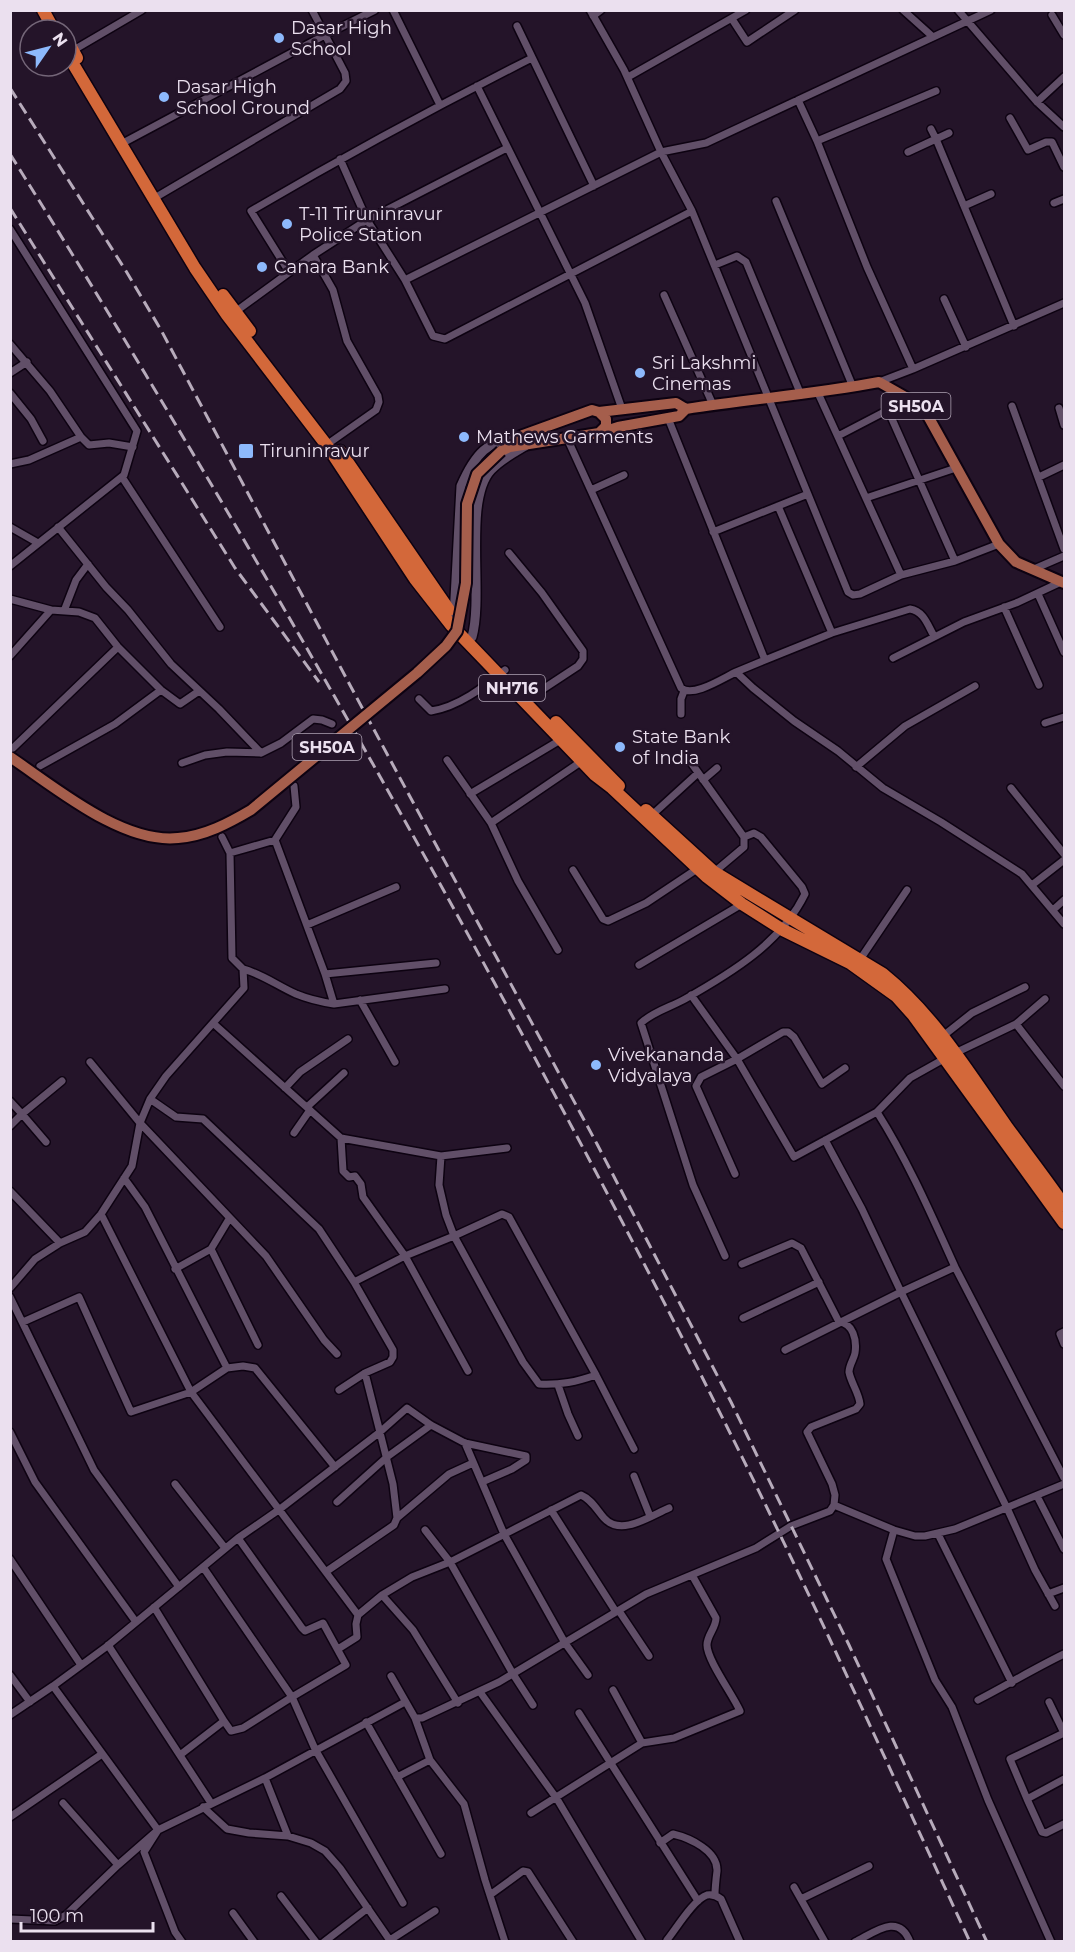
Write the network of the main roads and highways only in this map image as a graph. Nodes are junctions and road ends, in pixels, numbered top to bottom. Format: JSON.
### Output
{"nodes":[{"id":1,"x":78,"y":67,"type":"edge"},
{"id":2,"x":123,"y":143,"type":"junction"},
{"id":3,"x":686,"y":409,"type":"junction"},
{"id":4,"x":599,"y":412,"type":"junction"},
{"id":5,"x":599,"y":433,"type":"junction"},
{"id":6,"x":525,"y":440,"type":"junction"},
{"id":7,"x":1063,"y":582,"type":"edge"},
{"id":8,"x":502,"y":673,"type":"junction"},
{"id":9,"x":12,"y":752,"type":"edge"},
{"id":10,"x":710,"y":875,"type":"junction"},
{"id":11,"x":1065,"y":1205,"type":"edge"},
{"id":12,"x":1065,"y":1223,"type":"edge"}],
"edges":[{"from":1,"to":2,"type":"highway","number":"NH716"},
{"from":2,"to":8,"type":"highway","number":"NH716"},
{"from":2,"to":8,"type":"highway","number":"NH716"},
{"from":3,"to":4,"type":"main road","number":"SH50A"},
{"from":3,"to":5,"type":"main road"},
{"from":3,"to":7,"type":"main road","number":"SH50A"},
{"from":4,"to":5,"type":"main road"},
{"from":4,"to":6,"type":"main road"},
{"from":5,"to":6,"type":"main road"},
{"from":6,"to":9,"type":"main road","number":"SH50A","bridge":true},
{"from":8,"to":10,"type":"highway","number":"NH716"},
{"from":8,"to":10,"type":"highway","number":"NH716"},
{"from":10,"to":11,"type":"highway","number":"NH716"},
{"from":10,"to":12,"type":"highway","number":"NH716"}]}
